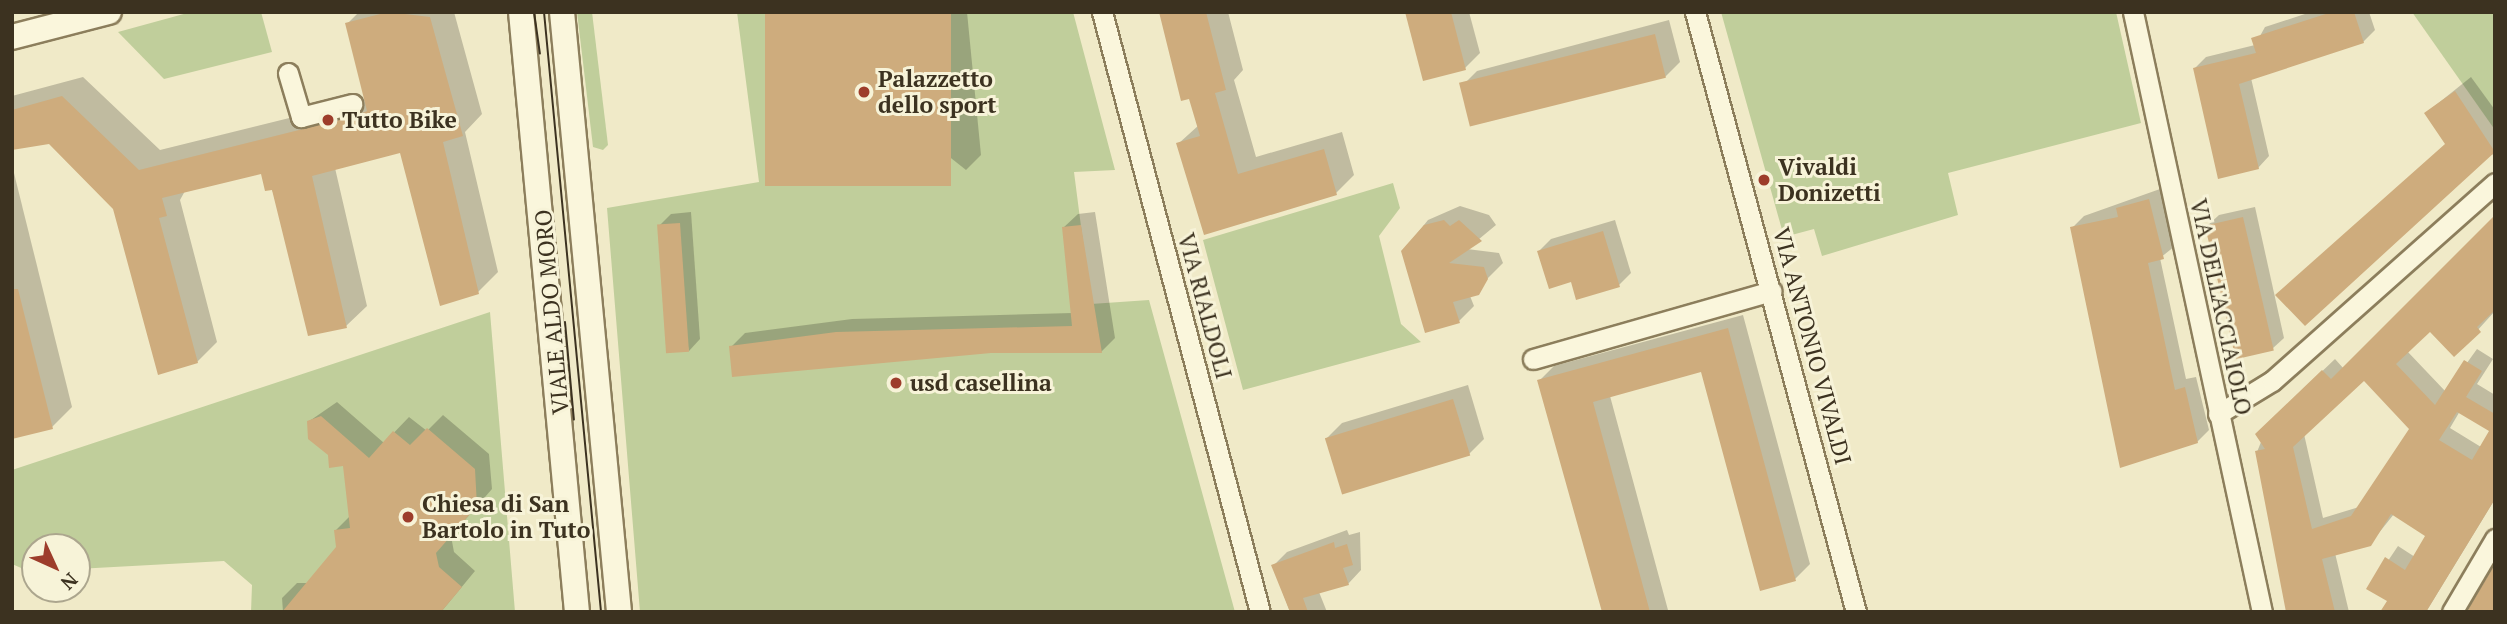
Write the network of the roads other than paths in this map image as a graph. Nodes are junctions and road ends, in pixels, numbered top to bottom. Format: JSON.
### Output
{"nodes":[{"id":1,"x":521,"y":12,"type":"edge"},
{"id":2,"x":562,"y":12,"type":"edge"},
{"id":3,"x":1102,"y":12,"type":"edge"},
{"id":4,"x":1695,"y":12,"type":"edge"},
{"id":5,"x":2133,"y":12,"type":"edge"},
{"id":6,"x":92,"y":14,"type":"edge"},
{"id":7,"x":12,"y":37,"type":"edge"},
{"id":8,"x":288,"y":73,"type":"dead end"},
{"id":9,"x":352,"y":104,"type":"dead end"},
{"id":10,"x":2495,"y":183,"type":"edge"},
{"id":11,"x":1772,"y":291,"type":"junction"},
{"id":12,"x":1533,"y":359,"type":"dead end"},
{"id":13,"x":2218,"y":414,"type":"junction"},
{"id":14,"x":2495,"y":539,"type":"edge"},
{"id":15,"x":577,"y":612,"type":"edge"},
{"id":16,"x":618,"y":612,"type":"edge"},
{"id":17,"x":1260,"y":612,"type":"edge"},
{"id":18,"x":1856,"y":612,"type":"edge"},
{"id":19,"x":2262,"y":612,"type":"edge"},
{"id":20,"x":2452,"y":612,"type":"edge"}],
"edges":[{"from":1,"to":15,"type":"street","name":"VIALE ALDO MORO"},
{"from":2,"to":16,"type":"street","name":"VIALE ALDO MORO"},
{"from":3,"to":17,"type":"street","name":"VIA RIALDOLI"},
{"from":4,"to":11,"type":"street","name":"VIA ANTONIO VIVALDI"},
{"from":5,"to":13,"type":"street","name":"VIA DELL'ACCIAIOLO"},
{"from":6,"to":7,"type":"street"},
{"from":8,"to":9,"type":"street"},
{"from":10,"to":13,"type":"street"},
{"from":11,"to":12,"type":"street"},
{"from":11,"to":18,"type":"street","name":"VIA ANTONIO VIVALDI"},
{"from":13,"to":19,"type":"street","name":"VIA DELL'ACCIAIOLO"},
{"from":14,"to":20,"type":"street"}]}
